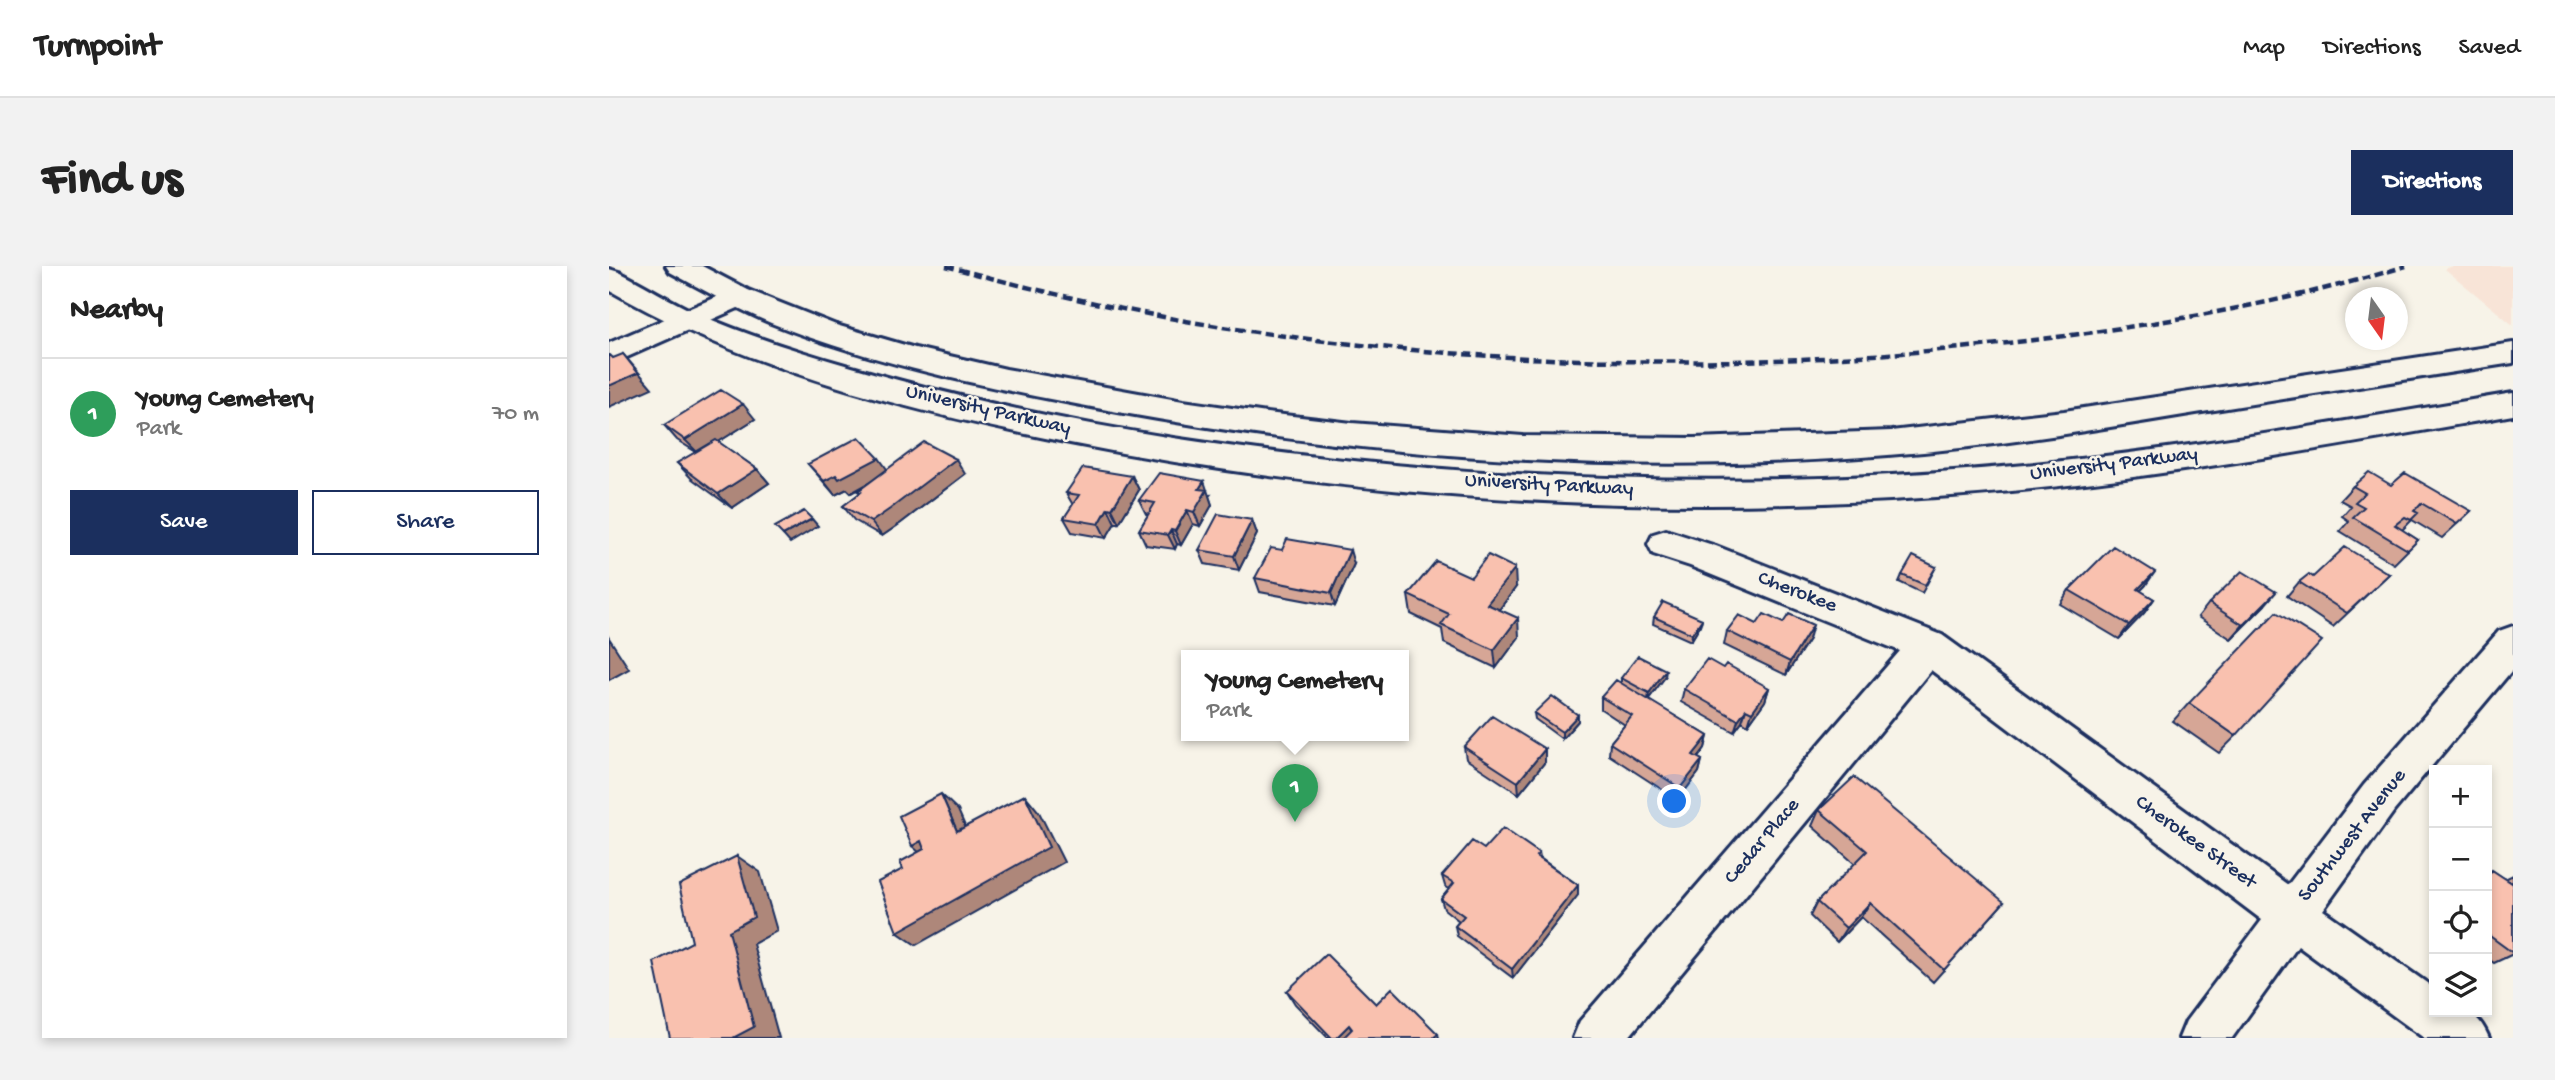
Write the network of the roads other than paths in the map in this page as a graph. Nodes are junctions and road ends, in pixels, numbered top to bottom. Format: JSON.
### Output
{"nodes":[{"id":1,"x":680,"y":266,"type":"edge"},
{"id":2,"x":609,"y":278,"type":"edge"},
{"id":3,"x":737,"y":297,"type":"junction"},
{"id":4,"x":687,"y":320,"type":"junction"},
{"id":5,"x":2513,"y":353,"type":"edge"},
{"id":6,"x":609,"y":355,"type":"edge"},
{"id":7,"x":2236,"y":395,"type":"junction"},
{"id":8,"x":2513,"y":404,"type":"edge"},
{"id":9,"x":2277,"y":443,"type":"junction"},
{"id":10,"x":1666,"y":544,"type":"dead end"},
{"id":11,"x":2513,"y":642,"type":"edge"},
{"id":12,"x":1928,"y":646,"type":"junction"},
{"id":13,"x":2292,"y":915,"type":"junction"},
{"id":14,"x":1597,"y":1038,"type":"edge"},
{"id":15,"x":2203,"y":1038,"type":"edge"},
{"id":16,"x":2465,"y":1038,"type":"edge"}],
"edges":[{"from":1,"to":3,"type":"main road","name":"University Parkway"},
{"from":2,"to":4,"type":"main road","name":"University Parkway"},
{"from":3,"to":4,"type":"main road"},
{"from":3,"to":7,"type":"main road","name":"University Parkway"},
{"from":4,"to":6,"type":"main road"},
{"from":4,"to":9,"type":"main road","name":"University Parkway"},
{"from":5,"to":7,"type":"main road","name":"University Parkway"},
{"from":7,"to":9,"type":"main road"},
{"from":8,"to":9,"type":"main road","name":"University Parkway"},
{"from":10,"to":12,"type":"main road","name":"Cherokee"},
{"from":11,"to":13,"type":"main road","name":"Southwest Avenue"},
{"from":12,"to":13,"type":"main road","name":"Cherokee Street"},
{"from":12,"to":14,"type":"main road","name":"Cedar Place"},
{"from":13,"to":15,"type":"main road","name":"Southwest Avenue"},
{"from":13,"to":16,"type":"main road","name":"Cherokee Street"}]}
